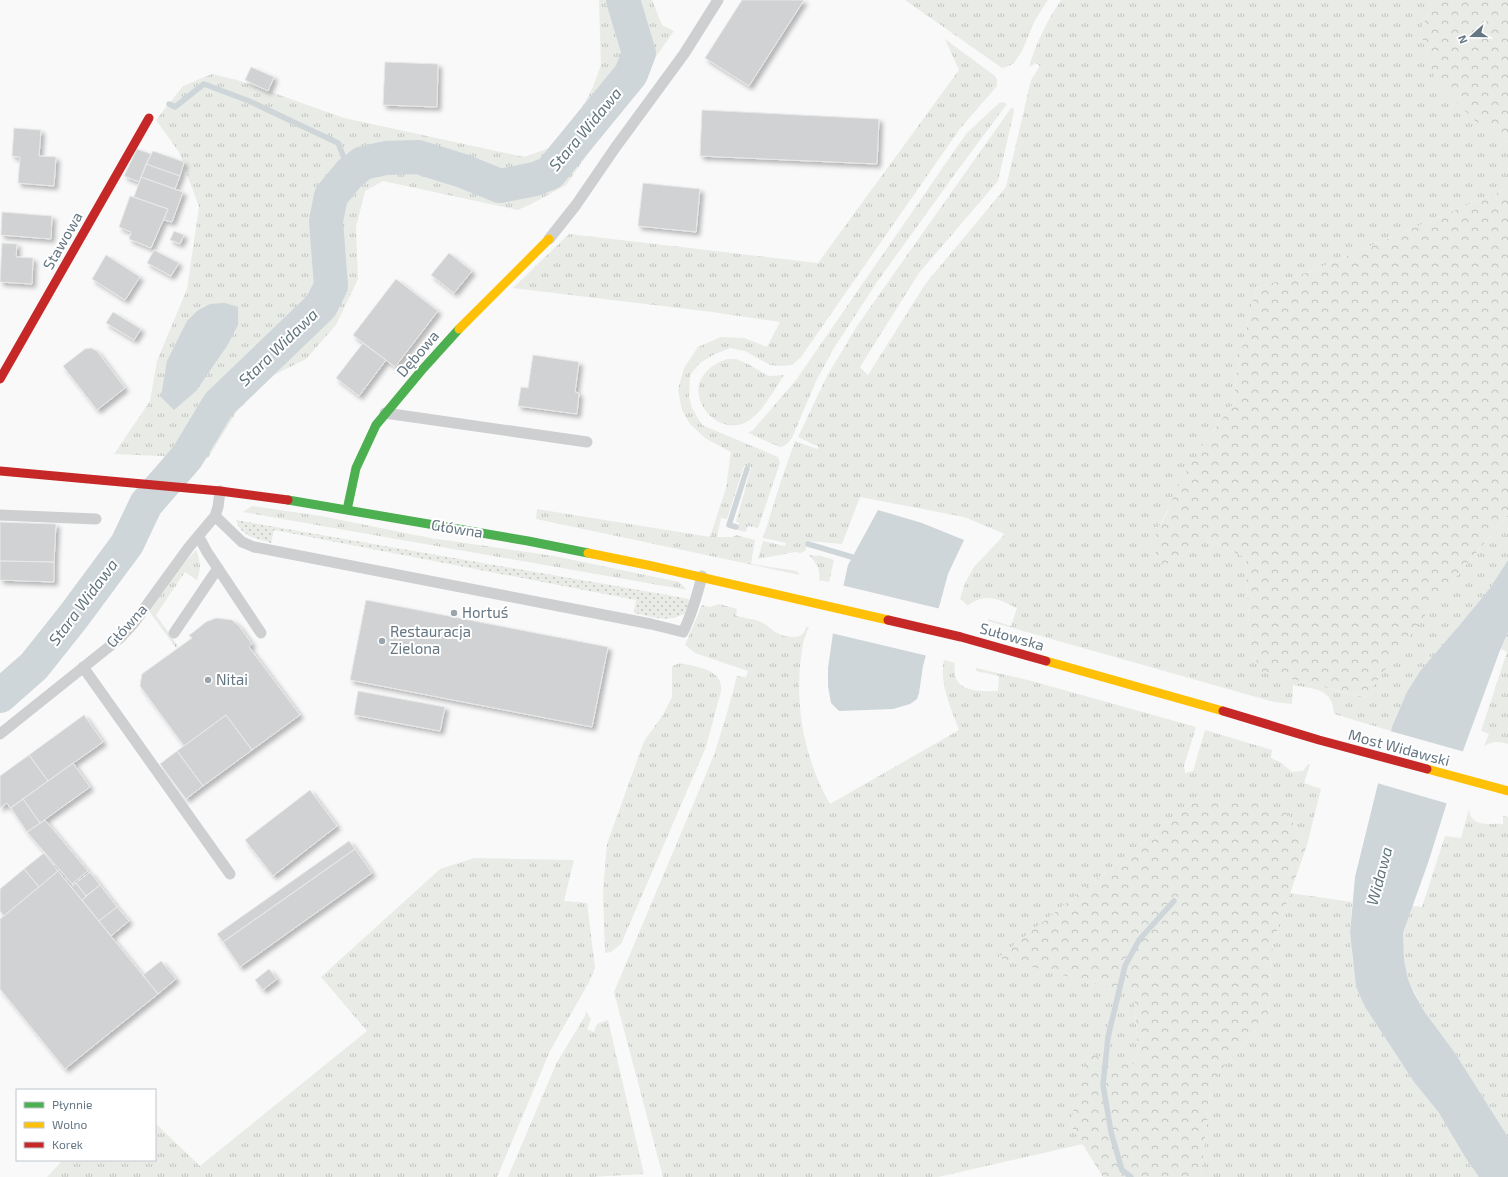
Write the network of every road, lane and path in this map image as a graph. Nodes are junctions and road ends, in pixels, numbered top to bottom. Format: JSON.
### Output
{"nodes":[{"id":1,"x":718,"y":0,"type":"edge"},
{"id":2,"x":148,"y":118,"type":"dead end"},
{"id":3,"x":548,"y":239,"type":"joint"},
{"id":4,"x":0,"y":379,"type":"edge"},
{"id":5,"x":385,"y":413,"type":"junction"},
{"id":6,"x":587,"y":442,"type":"dead end"},
{"id":7,"x":0,"y":471,"type":"edge"},
{"id":8,"x":220,"y":490,"type":"junction"},
{"id":9,"x":347,"y":510,"type":"junction"},
{"id":10,"x":0,"y":515,"type":"edge"},
{"id":11,"x":215,"y":516,"type":"junction"},
{"id":12,"x":96,"y":518,"type":"dead end"},
{"id":13,"x":199,"y":537,"type":"junction"},
{"id":14,"x":218,"y":568,"type":"junction"},
{"id":15,"x":697,"y":576,"type":"junction"},
{"id":16,"x":174,"y":633,"type":"dead end"},
{"id":17,"x":261,"y":633,"type":"dead end"},
{"id":18,"x":83,"y":668,"type":"junction"},
{"id":19,"x":0,"y":734,"type":"edge"},
{"id":20,"x":1319,"y":740,"type":"joint"},
{"id":21,"x":1508,"y":791,"type":"edge"},
{"id":22,"x":230,"y":874,"type":"dead end"}],
"edges":[{"from":1,"to":3,"type":"lane"},
{"from":2,"to":4,"type":"main road","name":"Stawowa"},
{"from":3,"to":5,"type":"main road","name":"Dębowa"},
{"from":5,"to":6,"type":"lane"},
{"from":5,"to":9,"type":"main road","name":"Dębowa"},
{"from":7,"to":8,"type":"main road","name":"Główna"},
{"from":8,"to":9,"type":"main road","name":"Główna"},
{"from":8,"to":11,"type":"lane","name":"Główna"},
{"from":9,"to":15,"type":"main road","name":"Główna"},
{"from":10,"to":12,"type":"lane"},
{"from":11,"to":13,"type":"lane","name":"Główna"},
{"from":11,"to":15,"type":"lane"},
{"from":13,"to":14,"type":"lane"},
{"from":13,"to":18,"type":"lane","name":"Główna"},
{"from":14,"to":16,"type":"lane"},
{"from":14,"to":17,"type":"lane"},
{"from":15,"to":20,"type":"main road","name":"Sułowska"},
{"from":18,"to":19,"type":"lane","name":"Główna"},
{"from":18,"to":22,"type":"lane"},
{"from":20,"to":21,"type":"main road","name":"Most Widawski"}]}
